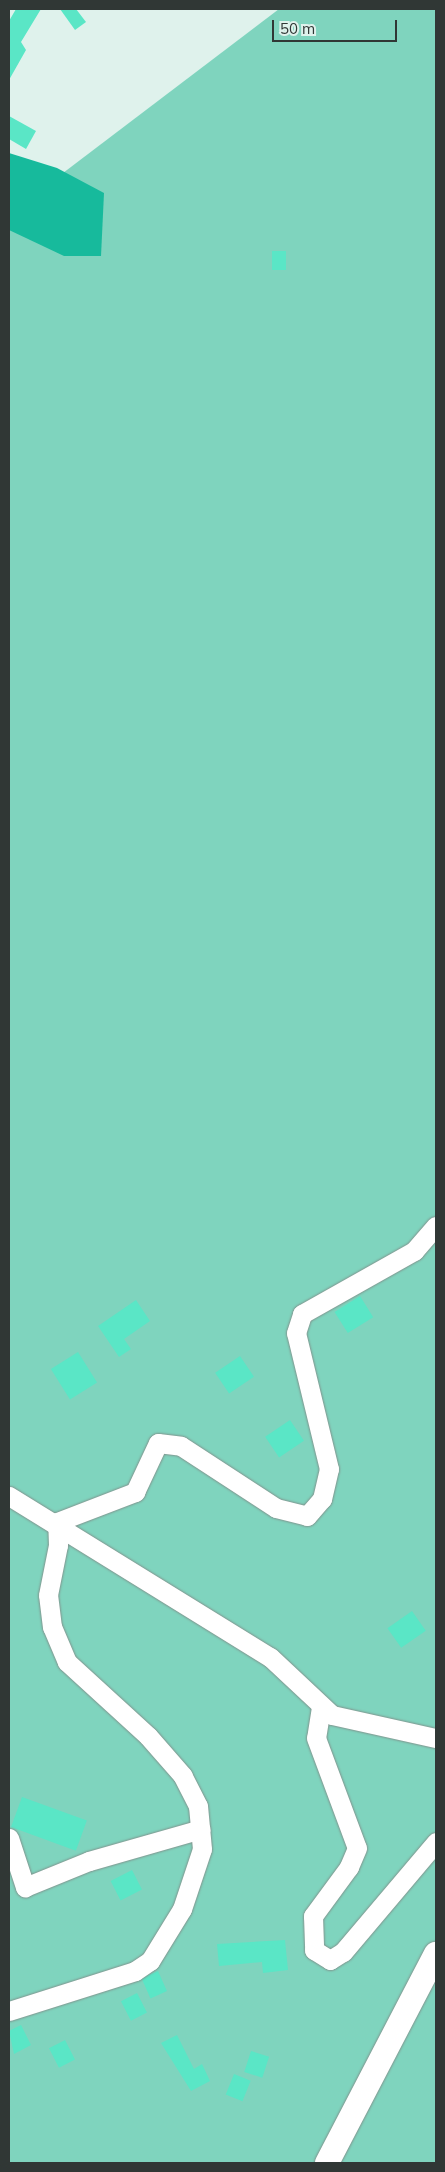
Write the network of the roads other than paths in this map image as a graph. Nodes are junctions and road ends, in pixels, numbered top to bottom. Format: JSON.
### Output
{"nodes":[{"id":1,"x":436,"y":1226,"type":"edge"},
{"id":2,"x":9,"y":1496,"type":"edge"},
{"id":3,"x":57,"y":1522,"type":"junction"},
{"id":4,"x":321,"y":1706,"type":"junction"},
{"id":5,"x":436,"y":1738,"type":"edge"},
{"id":6,"x":201,"y":1829,"type":"junction"},
{"id":7,"x":9,"y":1838,"type":"edge"},
{"id":8,"x":436,"y":1842,"type":"edge"},
{"id":9,"x":436,"y":1954,"type":"edge"},
{"id":10,"x":9,"y":2011,"type":"edge"},
{"id":11,"x":327,"y":2163,"type":"edge"}],
"edges":[{"from":1,"to":3,"type":"street"},
{"from":2,"to":3,"type":"street"},
{"from":3,"to":4,"type":"street"},
{"from":3,"to":6,"type":"street"},
{"from":4,"to":5,"type":"street"},
{"from":4,"to":8,"type":"street"},
{"from":6,"to":7,"type":"street"},
{"from":6,"to":10,"type":"street"},
{"from":9,"to":11,"type":"street"}]}
